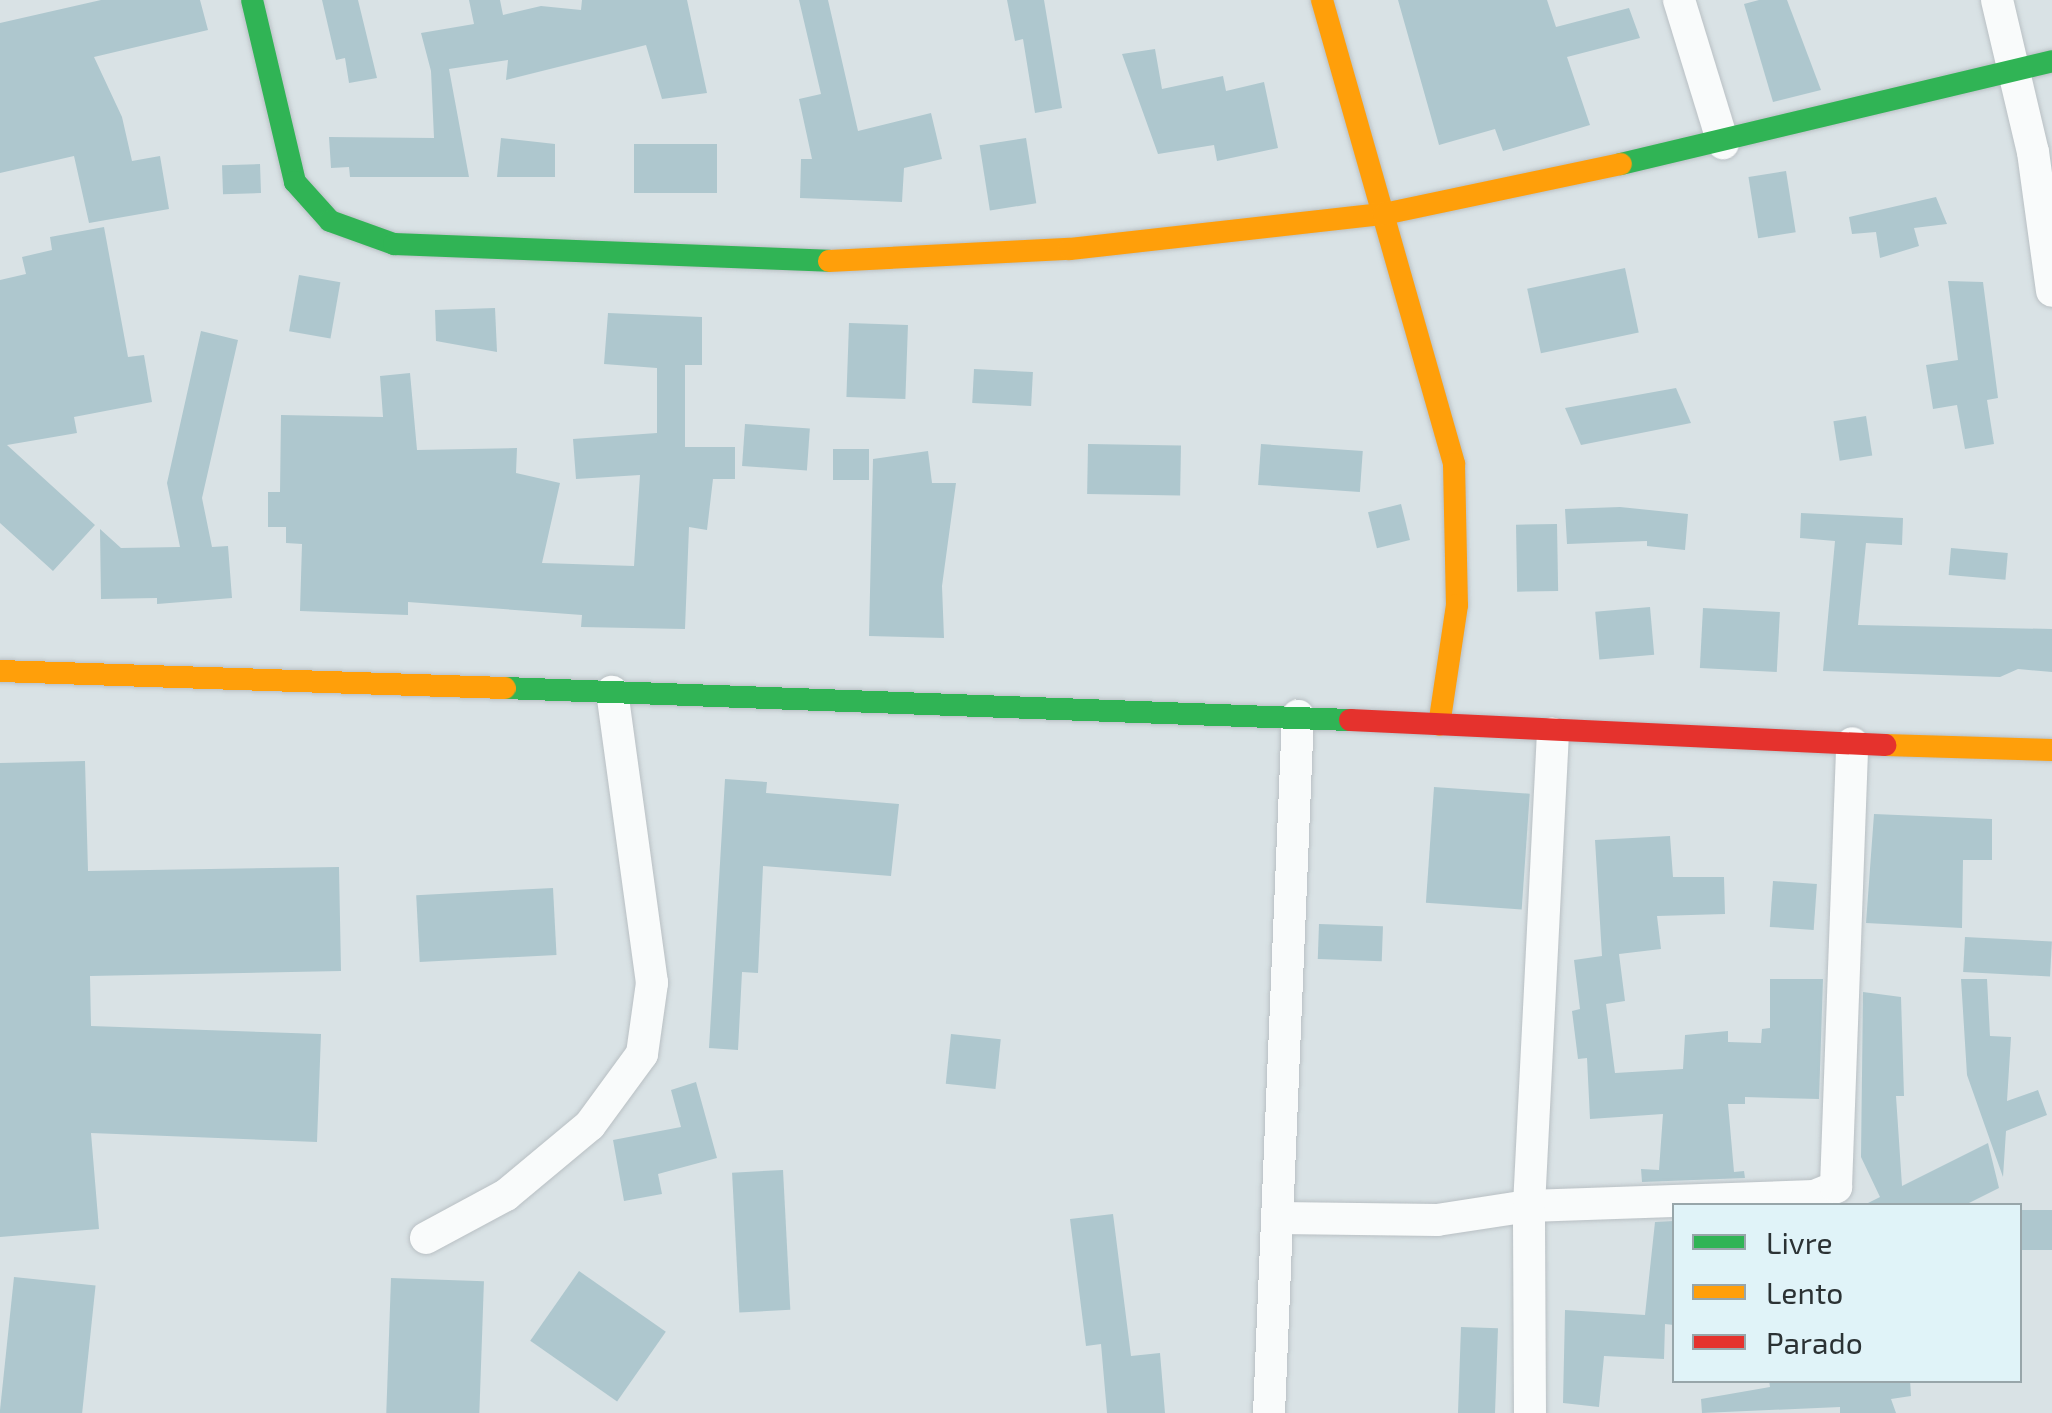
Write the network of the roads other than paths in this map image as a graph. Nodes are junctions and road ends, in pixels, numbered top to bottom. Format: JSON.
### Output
{"nodes":[{"id":1,"x":252,"y":0,"type":"edge"},
{"id":2,"x":1322,"y":0,"type":"edge"},
{"id":3,"x":1679,"y":0,"type":"edge"},
{"id":4,"x":1997,"y":0,"type":"edge"},
{"id":5,"x":2052,"y":61,"type":"edge"},
{"id":6,"x":2014,"y":72,"type":"junction"},
{"id":7,"x":1724,"y":144,"type":"junction"},
{"id":8,"x":1384,"y":214,"type":"junction"},
{"id":9,"x":2052,"y":291,"type":"edge"},
{"id":10,"x":0,"y":671,"type":"edge"},
{"id":11,"x":612,"y":692,"type":"junction"},
{"id":12,"x":1298,"y":716,"type":"junction"},
{"id":13,"x":1439,"y":725,"type":"junction"},
{"id":14,"x":1553,"y":734,"type":"junction"},
{"id":15,"x":1852,"y":743,"type":"junction"},
{"id":16,"x":2052,"y":750,"type":"edge"},
{"id":17,"x":1529,"y":1206,"type":"junction"},
{"id":18,"x":1279,"y":1218,"type":"junction"},
{"id":19,"x":426,"y":1238,"type":"dead end"},
{"id":20,"x":1269,"y":1413,"type":"edge"},
{"id":21,"x":1530,"y":1413,"type":"edge"}],
"edges":[{"from":1,"to":8,"type":"street"},
{"from":2,"to":8,"type":"street"},
{"from":3,"to":7,"type":"street"},
{"from":4,"to":6,"type":"street"},
{"from":5,"to":6,"type":"street"},
{"from":6,"to":7,"type":"street"},
{"from":6,"to":9,"type":"street"},
{"from":7,"to":8,"type":"street"},
{"from":8,"to":13,"type":"street"},
{"from":10,"to":11,"type":"street"},
{"from":11,"to":12,"type":"street"},
{"from":11,"to":19,"type":"street"},
{"from":12,"to":13,"type":"street"},
{"from":12,"to":18,"type":"street"},
{"from":13,"to":14,"type":"street"},
{"from":14,"to":15,"type":"street"},
{"from":14,"to":17,"type":"street"},
{"from":15,"to":16,"type":"street"},
{"from":15,"to":17,"type":"street"},
{"from":17,"to":18,"type":"street"},
{"from":17,"to":21,"type":"street"},
{"from":18,"to":20,"type":"street"}]}
